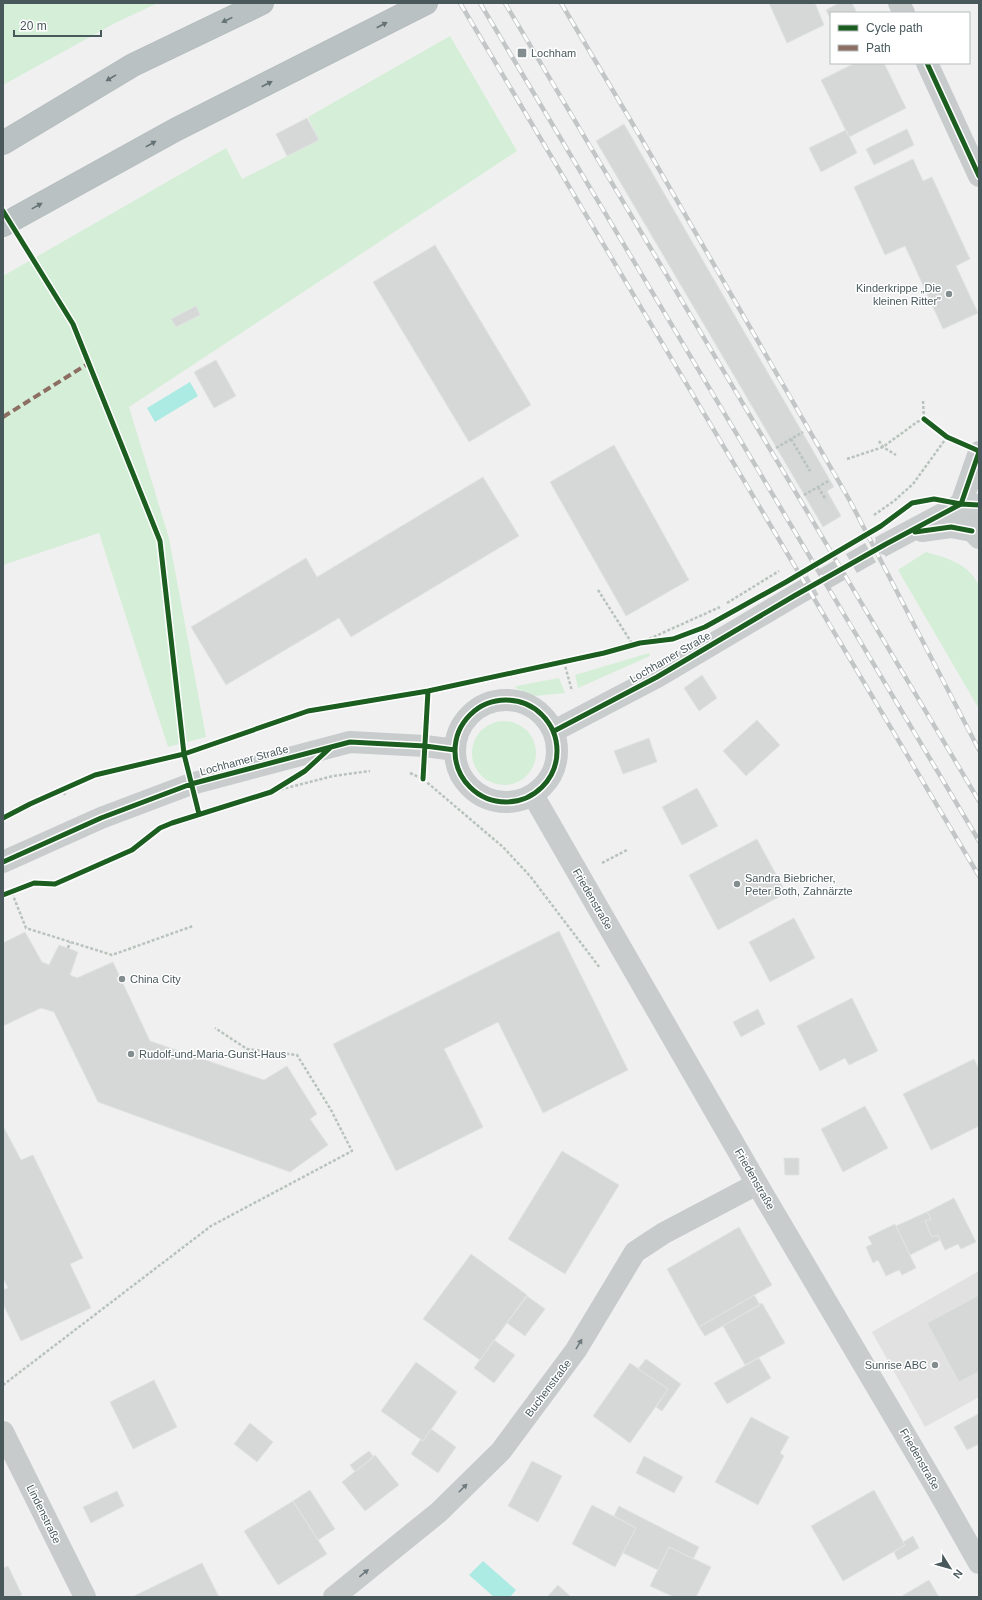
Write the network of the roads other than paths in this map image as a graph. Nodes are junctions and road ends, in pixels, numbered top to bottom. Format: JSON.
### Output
{"nodes":[{"id":1,"x":262,"y":3,"type":"edge"},
{"id":2,"x":426,"y":3,"type":"edge"},
{"id":3,"x":899,"y":3,"type":"edge"},
{"id":4,"x":904,"y":12,"type":"edge"},
{"id":5,"x":927,"y":64,"type":"edge"},
{"id":6,"x":3,"y":143,"type":"edge"},
{"id":7,"x":979,"y":176,"type":"edge"},
{"id":8,"x":3,"y":225,"type":"edge"},
{"id":9,"x":970,"y":448,"type":"edge"},
{"id":10,"x":970,"y":504,"type":"edge"},
{"id":11,"x":977,"y":532,"type":"edge"},
{"id":12,"x":909,"y":533,"type":"junction"},
{"id":13,"x":886,"y":544,"type":"tunnel mouth"},
{"id":14,"x":794,"y":596,"type":"tunnel mouth"},
{"id":15,"x":554,"y":731,"type":"junction"},
{"id":16,"x":455,"y":750,"type":"junction"},
{"id":17,"x":533,"y":795,"type":"junction"},
{"id":18,"x":3,"y":862,"type":"edge"},
{"id":19,"x":757,"y":1184,"type":"junction"},
{"id":20,"x":3,"y":1432,"type":"edge"},
{"id":21,"x":979,"y":1563,"type":"edge"},
{"id":22,"x":85,"y":1597,"type":"edge"},
{"id":23,"x":334,"y":1597,"type":"edge"}],
"edges":[{"from":1,"to":6,"type":"highway","one_way":true},
{"from":8,"to":2,"type":"highway","one_way":true},
{"from":3,"to":4,"type":"street"},
{"from":5,"to":7,"type":"street"},
{"from":9,"to":10,"type":"street"},
{"from":10,"to":11,"type":"street"},
{"from":10,"to":12,"type":"street"},
{"from":11,"to":12,"type":"street"},
{"from":12,"to":13,"type":"street"},
{"from":14,"to":15,"type":"street","name":"Lochhamer Straße"},
{"from":15,"to":16,"type":"street"},
{"from":15,"to":17,"type":"street"},
{"from":16,"to":17,"type":"street"},
{"from":16,"to":18,"type":"street","name":"Lochhamer Straße"},
{"from":17,"to":19,"type":"street","name":"Friedenstraße"},
{"from":19,"to":21,"type":"street","name":"Friedenstraße"},
{"from":23,"to":19,"type":"street","name":"Buchenstraße","one_way":true},
{"from":20,"to":22,"type":"street","name":"Lindenstraße"}]}
